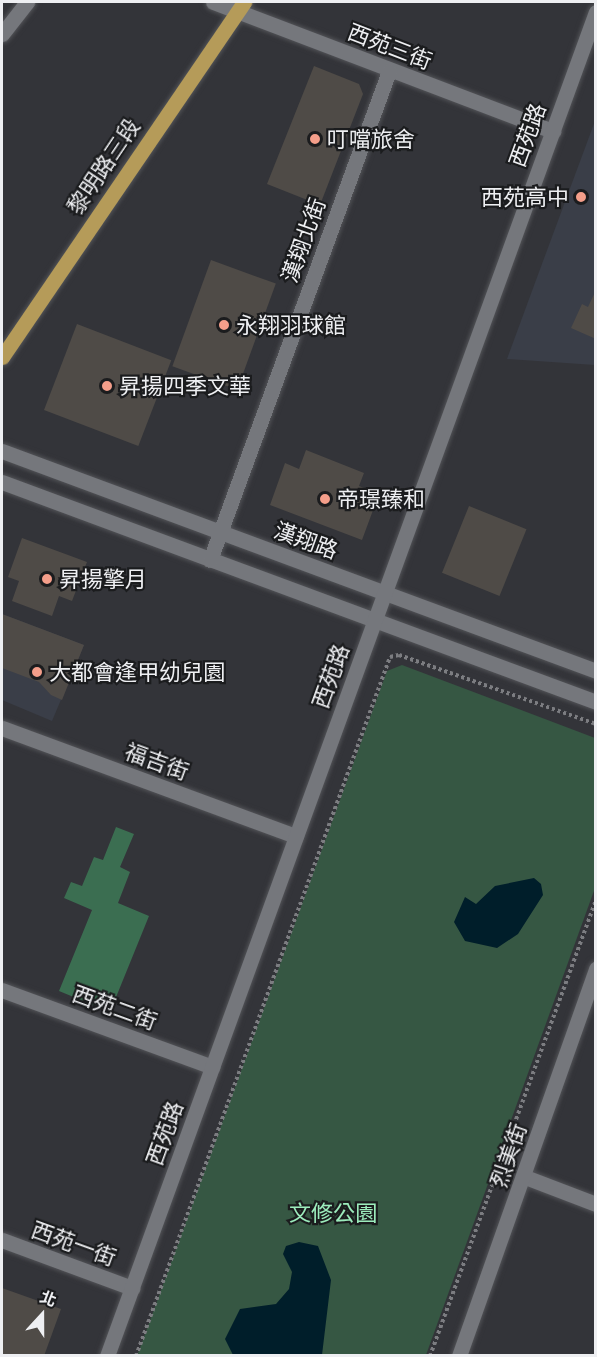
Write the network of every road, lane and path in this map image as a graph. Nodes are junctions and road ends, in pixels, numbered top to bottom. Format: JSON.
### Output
{"nodes":[{"id":1,"x":27,"y":2,"type":"edge"},
{"id":2,"x":213,"y":2,"type":"edge"},
{"id":3,"x":240,"y":6,"type":"edge"},
{"id":4,"x":596,"y":12,"type":"edge"},
{"id":5,"x":2,"y":34,"type":"edge"},
{"id":6,"x":389,"y":71,"type":"junction"},
{"id":7,"x":553,"y":131,"type":"junction"},
{"id":8,"x":2,"y":357,"type":"edge"},
{"id":9,"x":2,"y":451,"type":"edge"},
{"id":10,"x":2,"y":483,"type":"edge"},
{"id":11,"x":220,"y":532,"type":"junction"},
{"id":12,"x":210,"y":560,"type":"junction"},
{"id":13,"x":385,"y":592,"type":"junction"},
{"id":14,"x":374,"y":621,"type":"junction"},
{"id":15,"x":596,"y":671,"type":"edge"},
{"id":16,"x":596,"y":702,"type":"edge"},
{"id":17,"x":596,"y":724,"type":"edge"},
{"id":18,"x":2,"y":728,"type":"edge"},
{"id":19,"x":296,"y":836,"type":"junction"},
{"id":20,"x":596,"y":900,"type":"edge"},
{"id":21,"x":596,"y":969,"type":"edge"},
{"id":22,"x":2,"y":990,"type":"edge"},
{"id":23,"x":212,"y":1067,"type":"junction"},
{"id":24,"x":525,"y":1177,"type":"junction"},
{"id":25,"x":596,"y":1204,"type":"edge"},
{"id":26,"x":2,"y":1240,"type":"edge"},
{"id":27,"x":132,"y":1288,"type":"junction"},
{"id":28,"x":107,"y":1356,"type":"edge"},
{"id":29,"x":136,"y":1356,"type":"edge"},
{"id":30,"x":430,"y":1356,"type":"edge"},
{"id":31,"x":459,"y":1356,"type":"edge"}],
"edges":[{"from":1,"to":5,"type":"street"},
{"from":2,"to":3,"type":"street","name":"西苑三街"},
{"from":3,"to":6,"type":"street","name":"西苑三街"},
{"from":3,"to":8,"type":"main road","name":"黎明路三段"},
{"from":4,"to":7,"type":"street","name":"西苑路"},
{"from":6,"to":7,"type":"street","name":"西苑三街"},
{"from":6,"to":11,"type":"street","name":"漢翔北街"},
{"from":7,"to":13,"type":"street","name":"西苑路"},
{"from":9,"to":11,"type":"street","name":"漢翔路"},
{"from":10,"to":12,"type":"street"},
{"from":11,"to":12,"type":"street","name":"漢翔北街"},
{"from":11,"to":13,"type":"street","name":"漢翔路"},
{"from":12,"to":14,"type":"street"},
{"from":13,"to":14,"type":"street","name":"西苑路"},
{"from":13,"to":15,"type":"street","name":"漢翔路"},
{"from":14,"to":16,"type":"street"},
{"from":14,"to":19,"type":"street","name":"西苑路"},
{"from":17,"to":29,"type":"path"},
{"from":18,"to":19,"type":"street","name":"福吉街"},
{"from":19,"to":23,"type":"street","name":"西苑路"},
{"from":20,"to":30,"type":"path"},
{"from":21,"to":24,"type":"street","name":"烈美街"},
{"from":22,"to":23,"type":"street","name":"西苑二街"},
{"from":23,"to":27,"type":"street","name":"西苑路"},
{"from":24,"to":25,"type":"street"},
{"from":24,"to":31,"type":"street","name":"烈美街"},
{"from":26,"to":27,"type":"street","name":"西苑一街"},
{"from":27,"to":28,"type":"street","name":"西苑路"}]}
